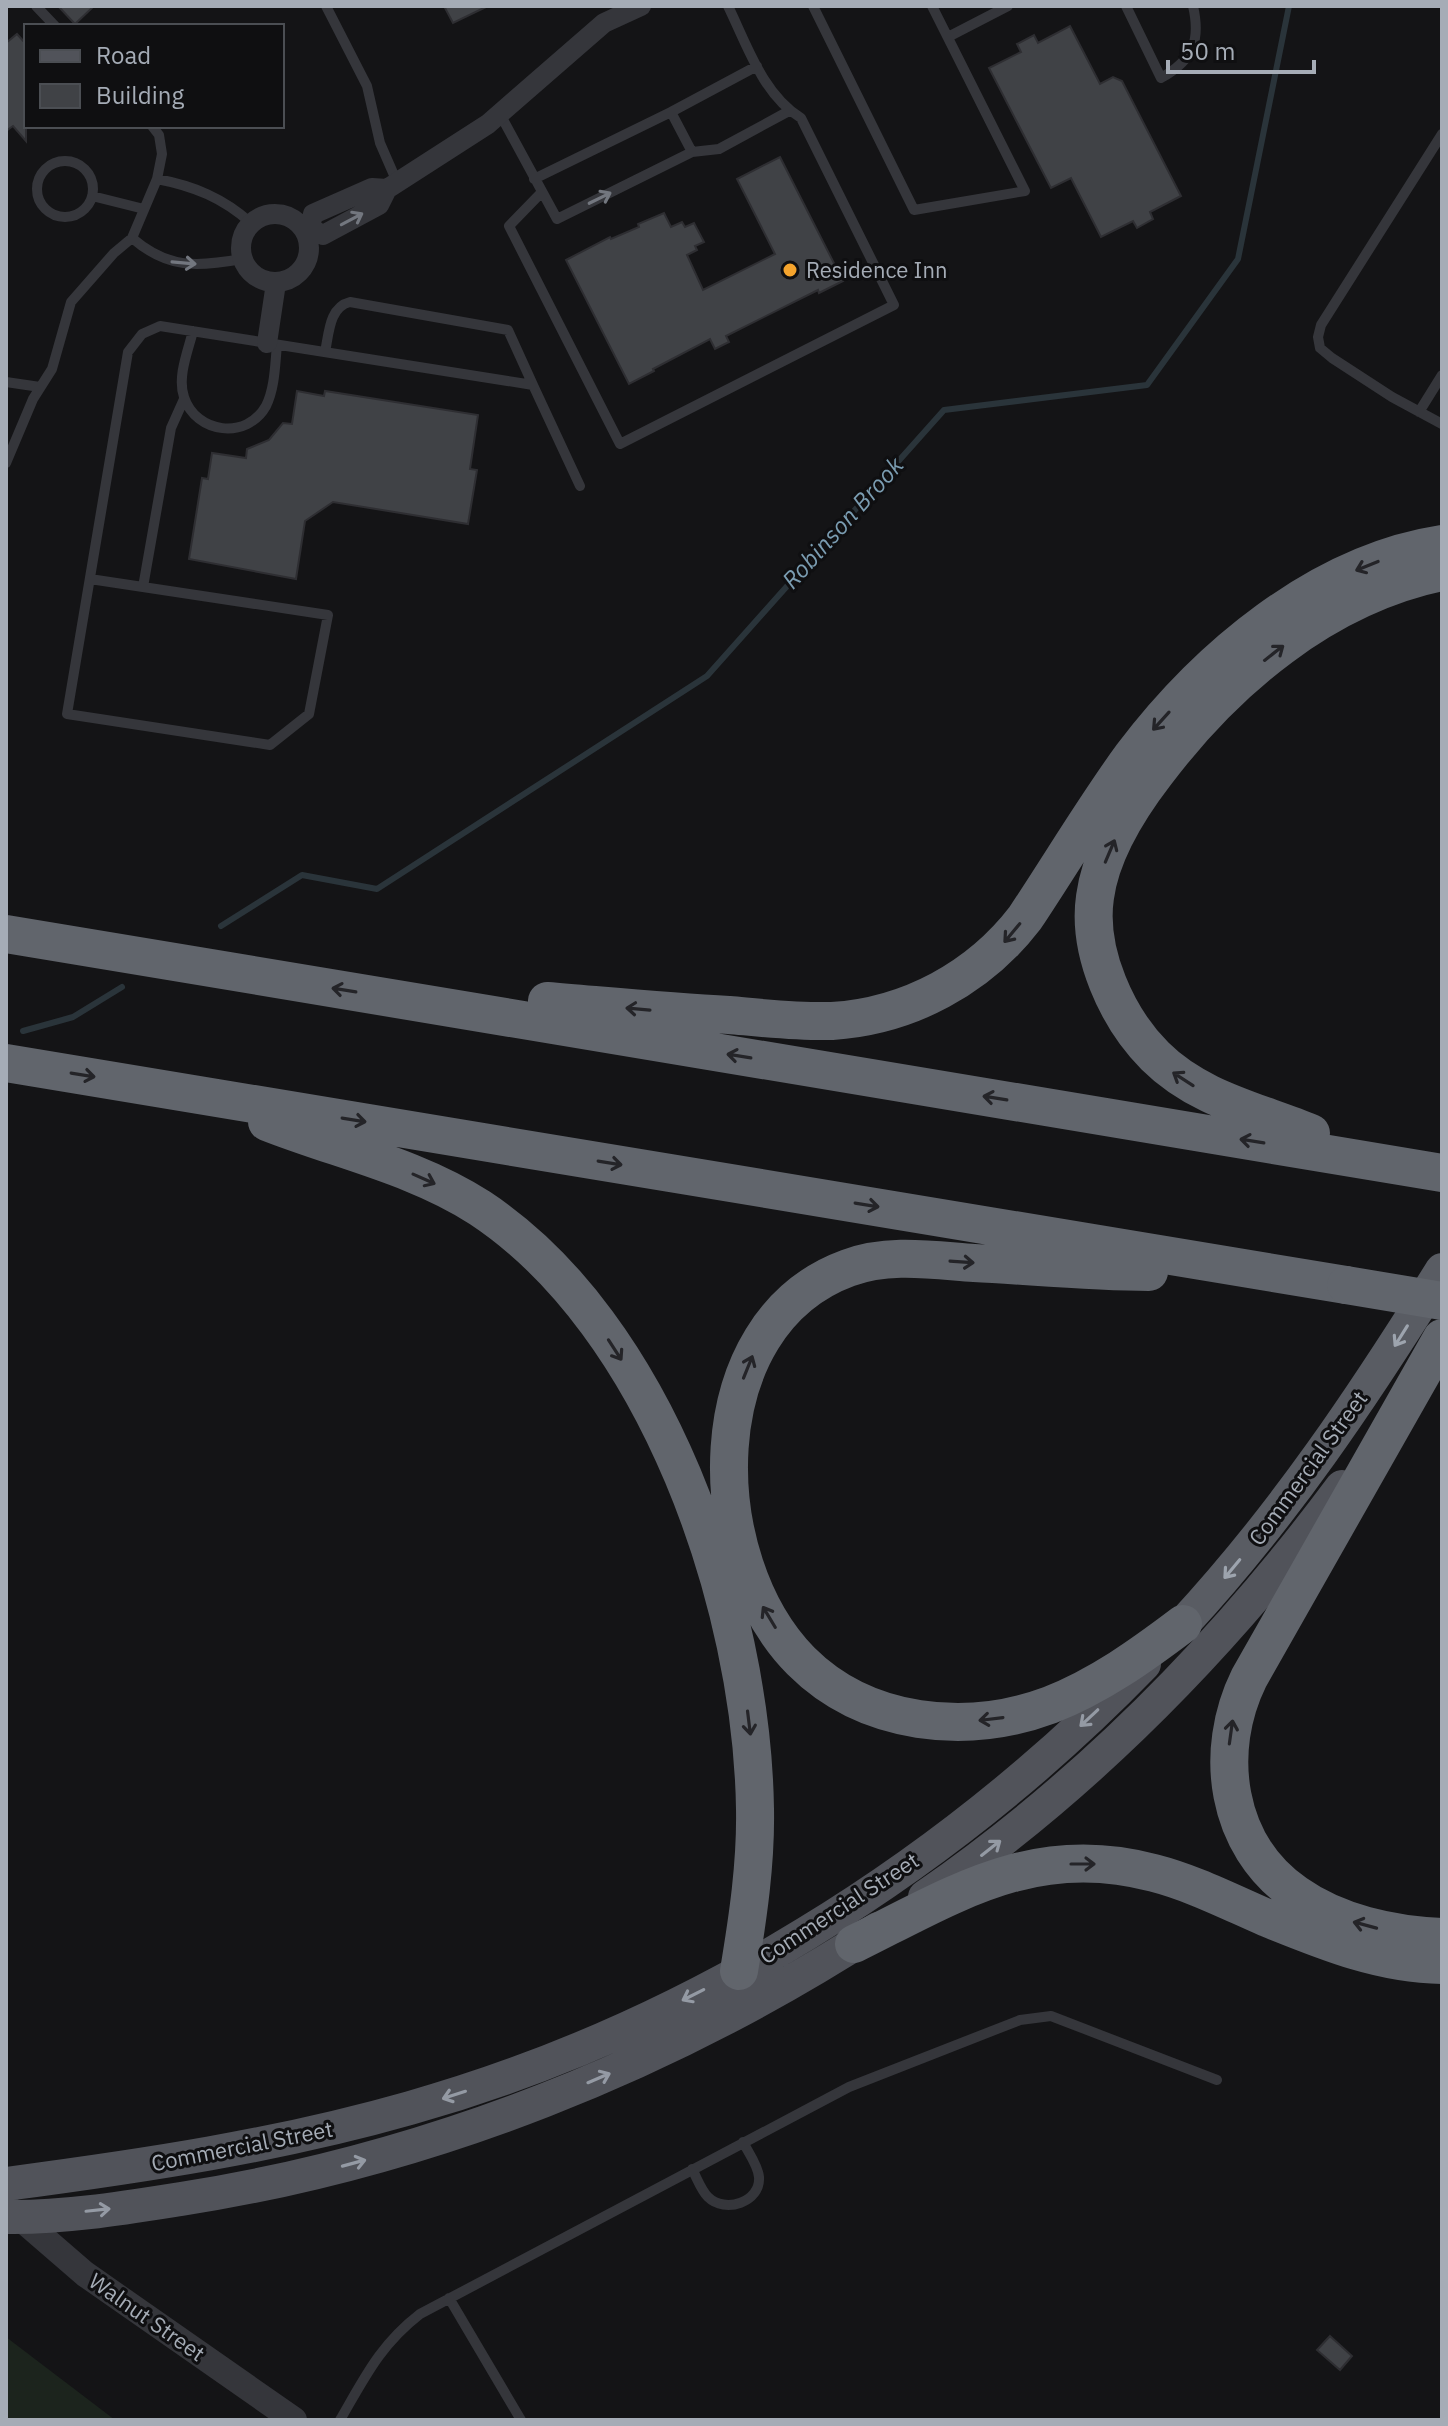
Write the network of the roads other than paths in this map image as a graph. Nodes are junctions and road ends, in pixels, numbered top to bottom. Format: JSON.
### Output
{"nodes":[{"id":1,"x":36,"y":6,"type":"edge"},
{"id":2,"x":326,"y":6,"type":"edge"},
{"id":3,"x":641,"y":6,"type":"edge"},
{"id":4,"x":728,"y":6,"type":"edge"},
{"id":5,"x":813,"y":6,"type":"edge"},
{"id":6,"x":932,"y":6,"type":"edge"},
{"id":7,"x":1008,"y":6,"type":"edge"},
{"id":8,"x":1126,"y":6,"type":"edge"},
{"id":9,"x":1193,"y":6,"type":"edge"},
{"id":10,"x":53,"y":24,"type":"edge"},
{"id":11,"x":948,"y":37,"type":"junction"},
{"id":12,"x":757,"y":66,"type":"junction"},
{"id":13,"x":789,"y":111,"type":"junction"},
{"id":14,"x":671,"y":112,"type":"junction"},
{"id":15,"x":500,"y":114,"type":"junction"},
{"id":16,"x":154,"y":128,"type":"edge"},
{"id":17,"x":1442,"y":134,"type":"edge"},
{"id":18,"x":692,"y":152,"type":"junction"},
{"id":19,"x":157,"y":179,"type":"junction"},
{"id":20,"x":534,"y":179,"type":"junction"},
{"id":21,"x":392,"y":186,"type":"junction"},
{"id":22,"x":541,"y":193,"type":"junction"},
{"id":23,"x":92,"y":196,"type":"junction"},
{"id":24,"x":144,"y":209,"type":"junction"},
{"id":25,"x":251,"y":223,"type":"junction"},
{"id":26,"x":308,"y":229,"type":"junction"},
{"id":27,"x":132,"y":238,"type":"junction"},
{"id":28,"x":242,"y":259,"type":"junction"},
{"id":29,"x":276,"y":283,"type":"junction"},
{"id":30,"x":193,"y":331,"type":"junction"},
{"id":31,"x":272,"y":344,"type":"junction"},
{"id":32,"x":325,"y":352,"type":"junction"},
{"id":33,"x":1442,"y":375,"type":"edge"},
{"id":34,"x":6,"y":382,"type":"edge"},
{"id":35,"x":533,"y":385,"type":"junction"},
{"id":36,"x":40,"y":387,"type":"junction"},
{"id":37,"x":184,"y":399,"type":"junction"},
{"id":38,"x":1419,"y":412,"type":"junction"},
{"id":39,"x":1442,"y":424,"type":"edge"},
{"id":40,"x":6,"y":463,"type":"edge"},
{"id":41,"x":580,"y":486,"type":"dead end"},
{"id":42,"x":1442,"y":544,"type":"edge"},
{"id":43,"x":1442,"y":572,"type":"edge"},
{"id":44,"x":90,"y":579,"type":"junction"},
{"id":45,"x":143,"y":587,"type":"junction"},
{"id":46,"x":6,"y":934,"type":"edge"},
{"id":47,"x":386,"y":997,"type":"junction"},
{"id":48,"x":6,"y":1063,"type":"edge"},
{"id":49,"x":194,"y":1094,"type":"junction"},
{"id":50,"x":1415,"y":1168,"type":"edge"},
{"id":51,"x":1442,"y":1270,"type":"edge"},
{"id":52,"x":1277,"y":1273,"type":"junction"},
{"id":53,"x":1442,"y":1301,"type":"edge"},
{"id":54,"x":1442,"y":1337,"type":"edge"},
{"id":55,"x":1183,"y":1624,"type":"junction"},
{"id":56,"x":1442,"y":1937,"type":"edge"},
{"id":57,"x":854,"y":1944,"type":"junction"},
{"id":58,"x":1442,"y":1965,"type":"edge"},
{"id":59,"x":739,"y":1971,"type":"junction"},
{"id":60,"x":1217,"y":2080,"type":"dead end"},
{"id":61,"x":743,"y":2142,"type":"junction"},
{"id":62,"x":692,"y":2169,"type":"junction"},
{"id":63,"x":6,"y":2184,"type":"edge"},
{"id":64,"x":11,"y":2214,"type":"edge"},
{"id":65,"x":449,"y":2298,"type":"junction"},
{"id":66,"x":294,"y":2420,"type":"edge"},
{"id":67,"x":340,"y":2420,"type":"edge"},
{"id":68,"x":521,"y":2420,"type":"edge"}],
"edges":[{"from":1,"to":10,"type":"lane"},
{"from":2,"to":21,"type":"lane"},
{"from":3,"to":15,"type":"street"},
{"from":4,"to":12,"type":"lane"},
{"from":5,"to":11,"type":"lane"},
{"from":6,"to":11,"type":"lane"},
{"from":7,"to":11,"type":"lane"},
{"from":8,"to":9,"type":"lane"},
{"from":12,"to":13,"type":"lane"},
{"from":12,"to":14,"type":"lane"},
{"from":13,"to":18,"type":"lane"},
{"from":13,"to":22,"type":"lane"},
{"from":14,"to":18,"type":"lane"},
{"from":14,"to":20,"type":"lane"},
{"from":15,"to":20,"type":"lane"},
{"from":15,"to":21,"type":"street"},
{"from":16,"to":19,"type":"lane"},
{"from":17,"to":38,"type":"lane"},
{"from":22,"to":18,"type":"lane","one_way":true},
{"from":19,"to":24,"type":"lane"},
{"from":19,"to":25,"type":"lane"},
{"from":20,"to":22,"type":"lane"},
{"from":21,"to":26,"type":"street"},
{"from":23,"to":23,"type":"lane"},
{"from":23,"to":24,"type":"lane"},
{"from":24,"to":27,"type":"lane"},
{"from":25,"to":26,"type":"street"},
{"from":25,"to":28,"type":"street"},
{"from":26,"to":29,"type":"street"},
{"from":27,"to":28,"type":"lane","one_way":true},
{"from":27,"to":36,"type":"lane"},
{"from":28,"to":29,"type":"street"},
{"from":29,"to":31,"type":"street"},
{"from":30,"to":31,"type":"lane"},
{"from":30,"to":37,"type":"lane"},
{"from":30,"to":44,"type":"lane"},
{"from":31,"to":32,"type":"lane"},
{"from":31,"to":37,"type":"lane"},
{"from":32,"to":35,"type":"lane"},
{"from":32,"to":35,"type":"lane"},
{"from":33,"to":38,"type":"lane"},
{"from":34,"to":36,"type":"lane"},
{"from":35,"to":41,"type":"lane"},
{"from":36,"to":40,"type":"lane"},
{"from":37,"to":45,"type":"lane"},
{"from":38,"to":39,"type":"lane"},
{"from":42,"to":47,"type":"highway","one_way":true},
{"from":50,"to":43,"type":"highway","one_way":true},
{"from":44,"to":45,"type":"lane"},
{"from":44,"to":45,"type":"lane"},
{"from":47,"to":46,"type":"highway","one_way":true},
{"from":50,"to":47,"type":"highway","one_way":true},
{"from":48,"to":49,"type":"highway","one_way":true},
{"from":49,"to":52,"type":"highway","one_way":true},
{"from":49,"to":59,"type":"highway","one_way":true},
{"from":51,"to":55,"type":"highway","name":"Commercial Street","one_way":true},
{"from":52,"to":53,"type":"highway","bridge":true},
{"from":55,"to":52,"type":"highway","one_way":true},
{"from":56,"to":54,"type":"highway","one_way":true},
{"from":57,"to":54,"type":"main road","name":"Commercial Street","one_way":true},
{"from":55,"to":59,"type":"main road","name":"Commercial Street","one_way":true},
{"from":57,"to":58,"type":"highway","one_way":true},
{"from":64,"to":57,"type":"main road","name":"Commercial Street","one_way":true},
{"from":59,"to":63,"type":"main road","name":"Commercial Street","one_way":true},
{"from":60,"to":61,"type":"lane"},
{"from":61,"to":62,"type":"lane"},
{"from":61,"to":62,"type":"lane"},
{"from":62,"to":65,"type":"lane"},
{"from":64,"to":66,"type":"street","name":"Walnut Street"},
{"from":65,"to":67,"type":"lane"},
{"from":65,"to":68,"type":"lane"}]}
